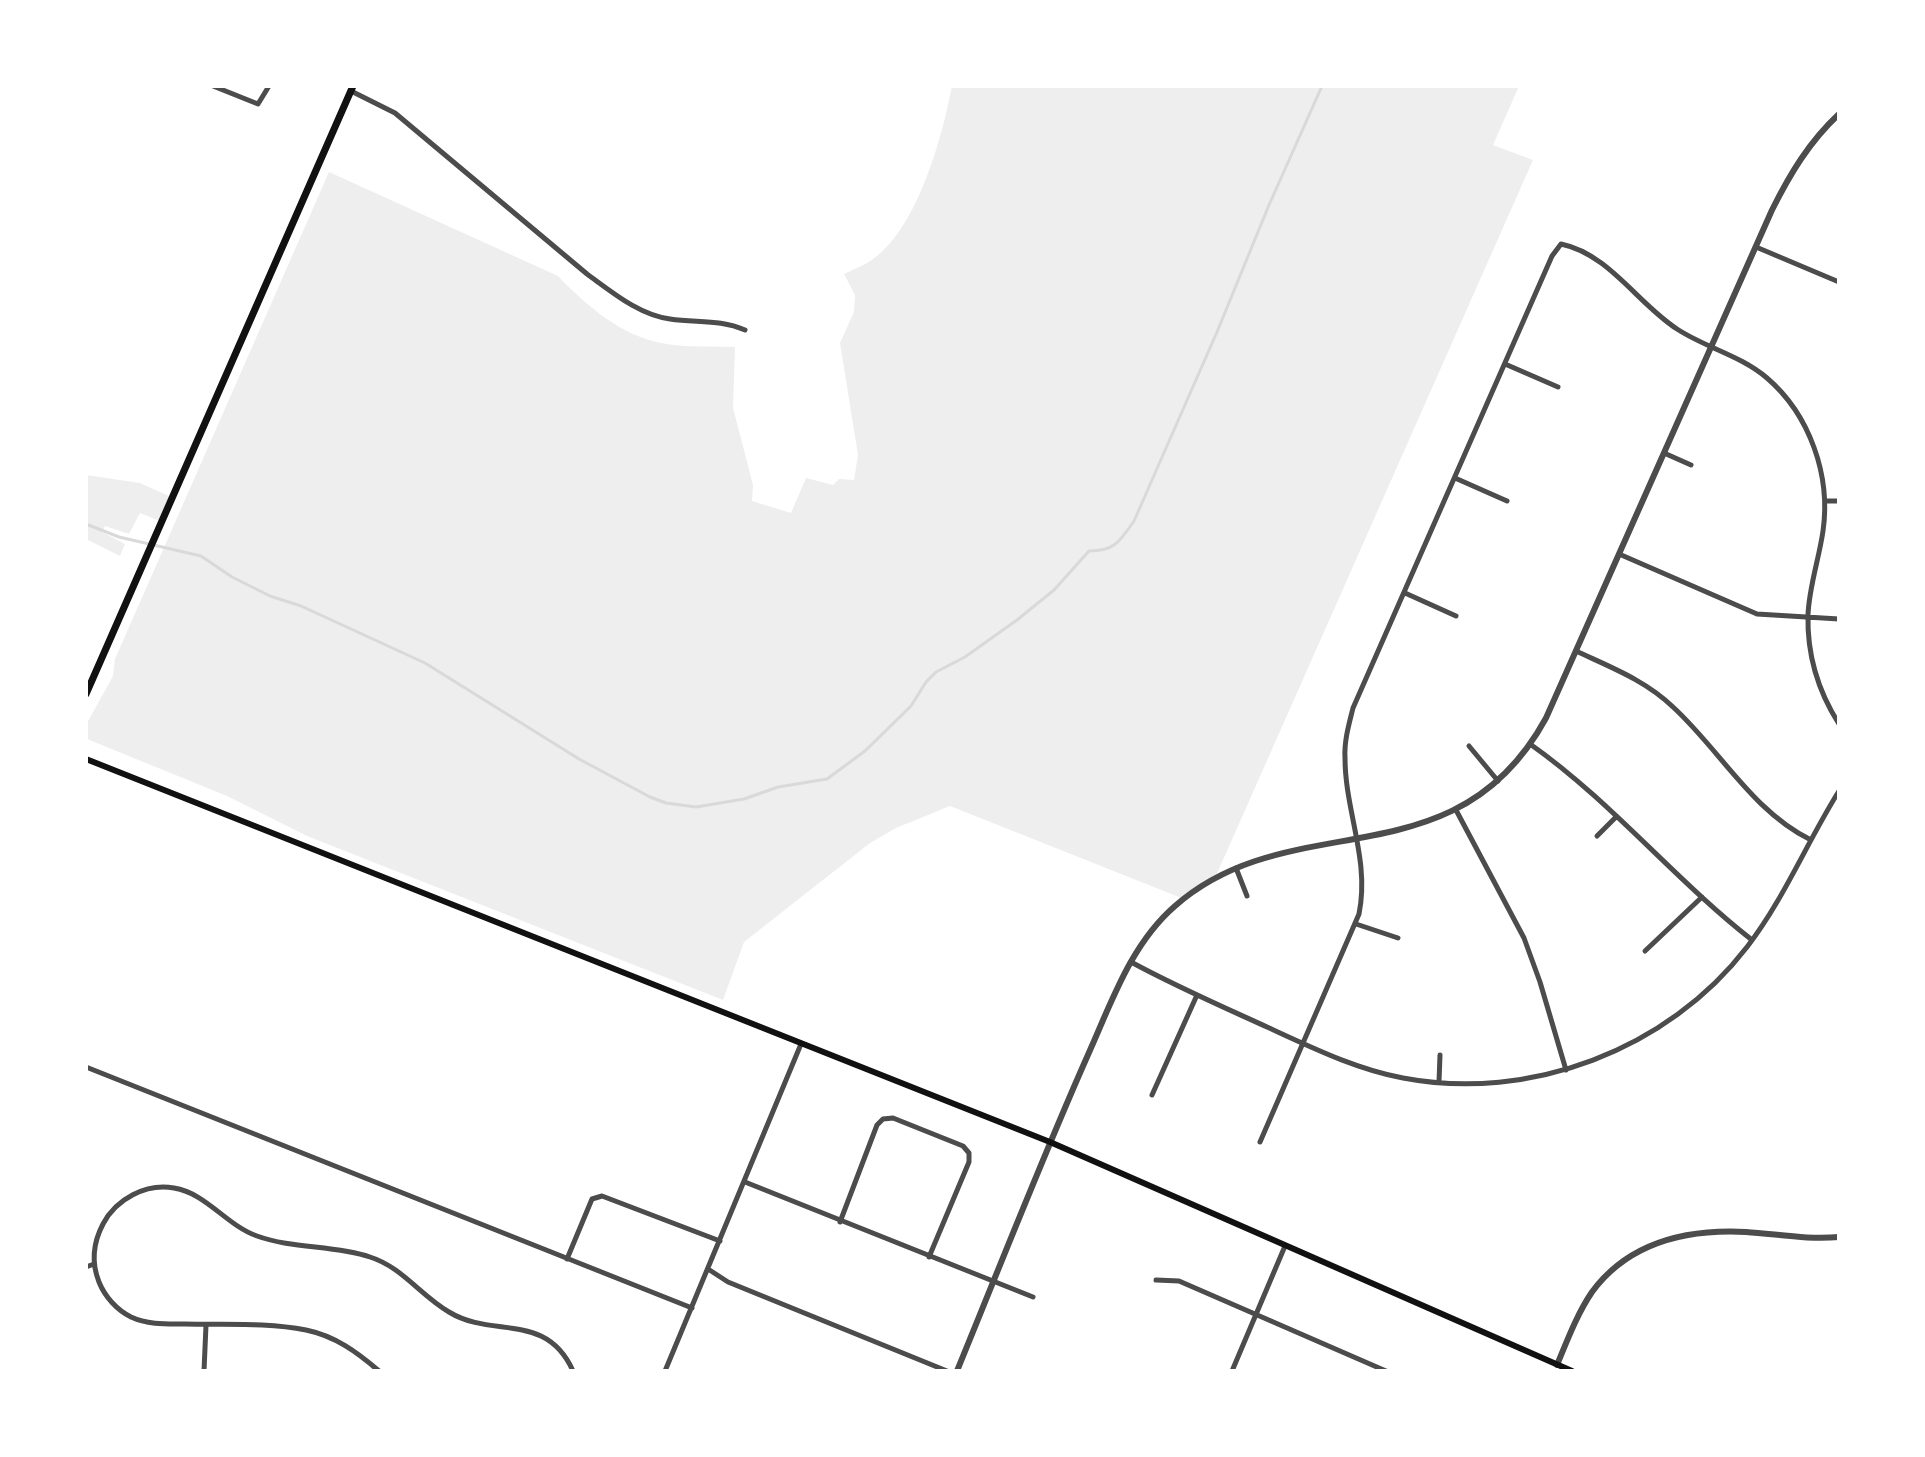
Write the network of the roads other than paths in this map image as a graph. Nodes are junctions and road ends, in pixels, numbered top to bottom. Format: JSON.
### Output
{"nodes":[{"id":1,"x":213,"y":86,"type":"edge"},
{"id":2,"x":269,"y":86,"type":"edge"},
{"id":3,"x":352,"y":88,"type":"edge"},
{"id":4,"x":1838,"y":118,"type":"edge"},
{"id":5,"x":1756,"y":247,"type":"junction"},
{"id":6,"x":1839,"y":282,"type":"edge"},
{"id":7,"x":745,"y":330,"type":"dead end"},
{"id":8,"x":1712,"y":346,"type":"junction"},
{"id":9,"x":1505,"y":364,"type":"junction"},
{"id":10,"x":1558,"y":387,"type":"dead end"},
{"id":11,"x":1664,"y":453,"type":"junction"},
{"id":12,"x":1691,"y":465,"type":"dead end"},
{"id":13,"x":1455,"y":478,"type":"junction"},
{"id":14,"x":1507,"y":501,"type":"dead end"},
{"id":15,"x":1825,"y":501,"type":"junction"},
{"id":16,"x":1839,"y":501,"type":"edge"},
{"id":17,"x":1619,"y":554,"type":"junction"},
{"id":18,"x":1405,"y":593,"type":"junction"},
{"id":19,"x":1456,"y":616,"type":"dead end"},
{"id":20,"x":1808,"y":618,"type":"junction"},
{"id":21,"x":1839,"y":619,"type":"edge"},
{"id":22,"x":1576,"y":651,"type":"junction"},
{"id":23,"x":86,"y":694,"type":"edge"},
{"id":24,"x":1839,"y":724,"type":"edge"},
{"id":25,"x":1530,"y":744,"type":"junction"},
{"id":26,"x":1469,"y":746,"type":"dead end"},
{"id":27,"x":86,"y":759,"type":"edge"},
{"id":28,"x":1498,"y":781,"type":"junction"},
{"id":29,"x":1839,"y":791,"type":"edge"},
{"id":30,"x":1456,"y":810,"type":"junction"},
{"id":31,"x":1616,"y":817,"type":"junction"},
{"id":32,"x":1597,"y":836,"type":"dead end"},
{"id":33,"x":1357,"y":839,"type":"junction"},
{"id":34,"x":1811,"y":840,"type":"junction"},
{"id":35,"x":1236,"y":868,"type":"junction"},
{"id":36,"x":1247,"y":896,"type":"dead end"},
{"id":37,"x":1702,"y":897,"type":"junction"},
{"id":38,"x":1356,"y":924,"type":"junction"},
{"id":39,"x":1398,"y":938,"type":"dead end"},
{"id":40,"x":1752,"y":940,"type":"junction"},
{"id":41,"x":1645,"y":951,"type":"dead end"},
{"id":42,"x":1131,"y":962,"type":"junction"},
{"id":43,"x":1197,"y":995,"type":"junction"},
{"id":44,"x":1304,"y":1043,"type":"junction"},
{"id":45,"x":801,"y":1044,"type":"junction"},
{"id":46,"x":1440,"y":1055,"type":"dead end"},
{"id":47,"x":86,"y":1067,"type":"edge"},
{"id":48,"x":1566,"y":1070,"type":"junction"},
{"id":49,"x":1439,"y":1082,"type":"junction"},
{"id":50,"x":1152,"y":1095,"type":"dead end"},
{"id":51,"x":1050,"y":1142,"type":"junction"},
{"id":52,"x":1260,"y":1142,"type":"dead end"},
{"id":53,"x":745,"y":1182,"type":"junction"},
{"id":54,"x":840,"y":1222,"type":"junction"},
{"id":55,"x":1839,"y":1237,"type":"edge"},
{"id":56,"x":720,"y":1241,"type":"junction"},
{"id":57,"x":1285,"y":1246,"type":"junction"},
{"id":58,"x":929,"y":1257,"type":"junction"},
{"id":59,"x":567,"y":1259,"type":"junction"},
{"id":60,"x":94,"y":1264,"type":"junction"},
{"id":61,"x":86,"y":1267,"type":"edge"},
{"id":62,"x":708,"y":1269,"type":"junction"},
{"id":63,"x":97,"y":1275,"type":"junction"},
{"id":64,"x":86,"y":1279,"type":"edge"},
{"id":65,"x":1156,"y":1280,"type":"dead end"},
{"id":66,"x":993,"y":1282,"type":"junction"},
{"id":67,"x":1033,"y":1297,"type":"dead end"},
{"id":68,"x":692,"y":1308,"type":"junction"},
{"id":69,"x":1257,"y":1314,"type":"junction"},
{"id":70,"x":206,"y":1325,"type":"junction"},
{"id":71,"x":1366,"y":1362,"type":"junction"},
{"id":72,"x":1557,"y":1365,"type":"junction"},
{"id":73,"x":204,"y":1371,"type":"edge"},
{"id":74,"x":379,"y":1371,"type":"edge"},
{"id":75,"x":573,"y":1371,"type":"edge"},
{"id":76,"x":665,"y":1371,"type":"edge"},
{"id":77,"x":947,"y":1371,"type":"edge"},
{"id":78,"x":957,"y":1371,"type":"edge"},
{"id":79,"x":1232,"y":1371,"type":"edge"},
{"id":80,"x":1362,"y":1371,"type":"edge"},
{"id":81,"x":1386,"y":1371,"type":"edge"},
{"id":82,"x":1572,"y":1371,"type":"edge"}],
"edges":[{"from":1,"to":2,"type":"street"},
{"from":3,"to":7,"type":"street"},
{"from":3,"to":23,"type":"main road"},
{"from":4,"to":5,"type":"street"},
{"from":5,"to":6,"type":"street"},
{"from":5,"to":8,"type":"street"},
{"from":8,"to":9,"type":"street"},
{"from":8,"to":11,"type":"street"},
{"from":8,"to":15,"type":"street"},
{"from":9,"to":10,"type":"street"},
{"from":9,"to":13,"type":"street"},
{"from":11,"to":12,"type":"street"},
{"from":11,"to":17,"type":"street"},
{"from":13,"to":14,"type":"street"},
{"from":13,"to":18,"type":"street"},
{"from":15,"to":16,"type":"street"},
{"from":15,"to":20,"type":"street"},
{"from":17,"to":20,"type":"street"},
{"from":17,"to":22,"type":"street"},
{"from":18,"to":19,"type":"street"},
{"from":18,"to":33,"type":"street"},
{"from":20,"to":21,"type":"street"},
{"from":20,"to":24,"type":"street"},
{"from":22,"to":25,"type":"street"},
{"from":22,"to":34,"type":"street"},
{"from":25,"to":28,"type":"street"},
{"from":25,"to":31,"type":"street"},
{"from":26,"to":28,"type":"street"},
{"from":27,"to":45,"type":"main road"},
{"from":28,"to":30,"type":"street"},
{"from":29,"to":34,"type":"street"},
{"from":30,"to":33,"type":"street"},
{"from":30,"to":48,"type":"street"},
{"from":31,"to":32,"type":"street"},
{"from":31,"to":37,"type":"street"},
{"from":33,"to":35,"type":"street"},
{"from":33,"to":38,"type":"street"},
{"from":34,"to":40,"type":"street"},
{"from":35,"to":36,"type":"street"},
{"from":35,"to":42,"type":"street"},
{"from":37,"to":40,"type":"street"},
{"from":37,"to":41,"type":"street"},
{"from":38,"to":39,"type":"street"},
{"from":38,"to":44,"type":"street"},
{"from":40,"to":48,"type":"street"},
{"from":42,"to":43,"type":"street"},
{"from":42,"to":51,"type":"street"},
{"from":43,"to":44,"type":"street"},
{"from":43,"to":50,"type":"street"},
{"from":44,"to":49,"type":"street"},
{"from":44,"to":52,"type":"street"},
{"from":45,"to":51,"type":"main road"},
{"from":45,"to":53,"type":"street"},
{"from":46,"to":49,"type":"street"},
{"from":47,"to":59,"type":"street"},
{"from":48,"to":49,"type":"street"},
{"from":51,"to":57,"type":"main road"},
{"from":51,"to":66,"type":"street"},
{"from":53,"to":54,"type":"street"},
{"from":53,"to":56,"type":"street"},
{"from":54,"to":58,"type":"street"},
{"from":54,"to":58,"type":"street"},
{"from":55,"to":72,"type":"street"},
{"from":56,"to":59,"type":"street"},
{"from":56,"to":62,"type":"street"},
{"from":57,"to":69,"type":"street"},
{"from":57,"to":72,"type":"main road"},
{"from":58,"to":66,"type":"street"},
{"from":59,"to":68,"type":"street"},
{"from":60,"to":61,"type":"street"},
{"from":60,"to":63,"type":"street"},
{"from":60,"to":75,"type":"street"},
{"from":62,"to":68,"type":"street"},
{"from":62,"to":77,"type":"street"},
{"from":63,"to":64,"type":"street"},
{"from":63,"to":70,"type":"street"},
{"from":65,"to":69,"type":"street"},
{"from":66,"to":67,"type":"street"},
{"from":66,"to":78,"type":"street"},
{"from":68,"to":76,"type":"street"},
{"from":69,"to":71,"type":"street"},
{"from":69,"to":79,"type":"street"},
{"from":70,"to":73,"type":"street"},
{"from":70,"to":74,"type":"street"},
{"from":71,"to":80,"type":"street"},
{"from":71,"to":81,"type":"street"},
{"from":72,"to":82,"type":"main road"}]}
